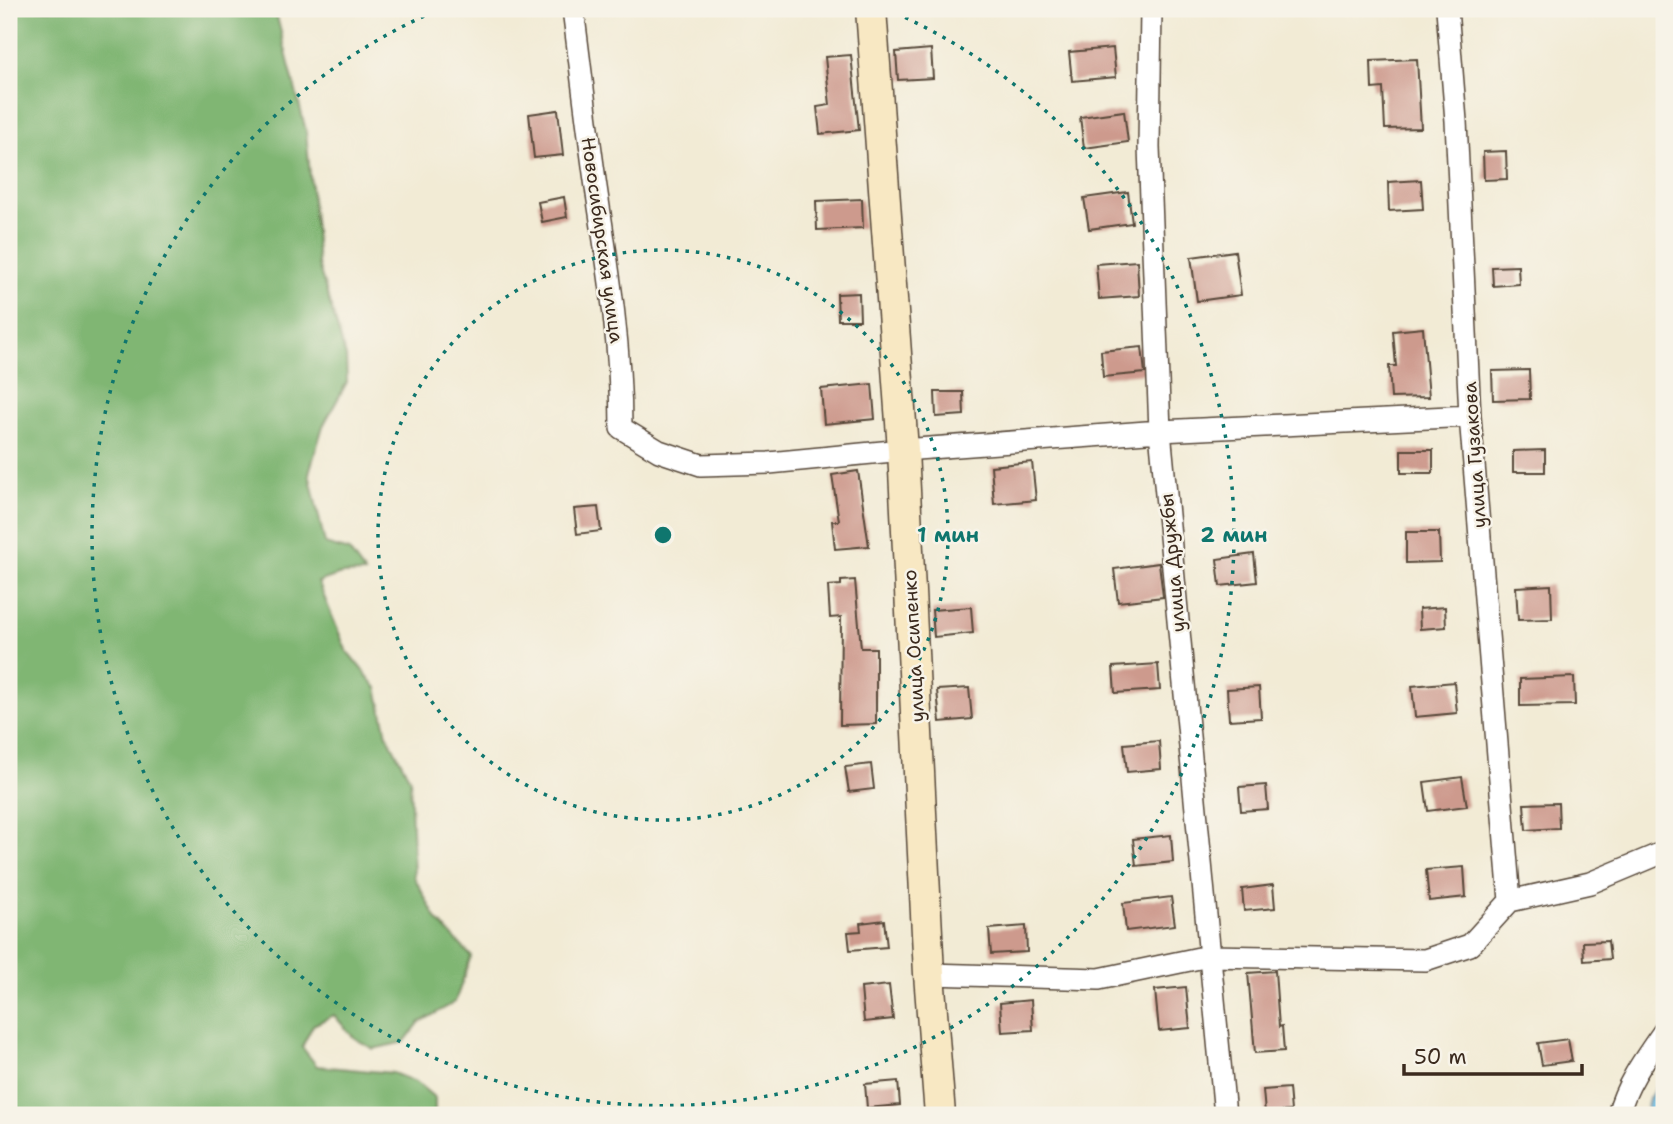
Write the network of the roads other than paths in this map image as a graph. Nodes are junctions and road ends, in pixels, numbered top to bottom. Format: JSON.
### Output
{"nodes":[{"id":1,"x":573,"y":9,"type":"edge"},
{"id":2,"x":872,"y":9,"type":"edge"},
{"id":3,"x":1151,"y":9,"type":"edge"},
{"id":4,"x":1447,"y":9,"type":"edge"},
{"id":5,"x":1470,"y":416,"type":"junction"},
{"id":6,"x":1160,"y":431,"type":"junction"},
{"id":7,"x":903,"y":450,"type":"junction"},
{"id":8,"x":1664,"y":852,"type":"edge"},
{"id":9,"x":1510,"y":901,"type":"junction"},
{"id":10,"x":1209,"y":956,"type":"junction"},
{"id":11,"x":929,"y":974,"type":"junction"},
{"id":12,"x":1664,"y":1031,"type":"edge"},
{"id":13,"x":940,"y":1115,"type":"edge"},
{"id":14,"x":1225,"y":1115,"type":"edge"},
{"id":15,"x":1618,"y":1115,"type":"edge"}],
"edges":[{"from":1,"to":7,"type":"street","name":"Новосибирская улица"},
{"from":2,"to":7,"type":"main road","name":"улица Осипенко"},
{"from":3,"to":6,"type":"street","name":"улица Дружбы"},
{"from":4,"to":5,"type":"street","name":"улица Гузакова"},
{"from":5,"to":6,"type":"street"},
{"from":5,"to":9,"type":"street","name":"улица Гузакова"},
{"from":6,"to":7,"type":"street"},
{"from":6,"to":10,"type":"street","name":"улица Дружбы"},
{"from":7,"to":11,"type":"main road","name":"улица Осипенко"},
{"from":8,"to":9,"type":"street"},
{"from":9,"to":10,"type":"street"},
{"from":10,"to":11,"type":"street"},
{"from":10,"to":14,"type":"street","name":"улица Дружбы"},
{"from":11,"to":13,"type":"main road","name":"улица Осипенко"},
{"from":12,"to":15,"type":"street"}]}
